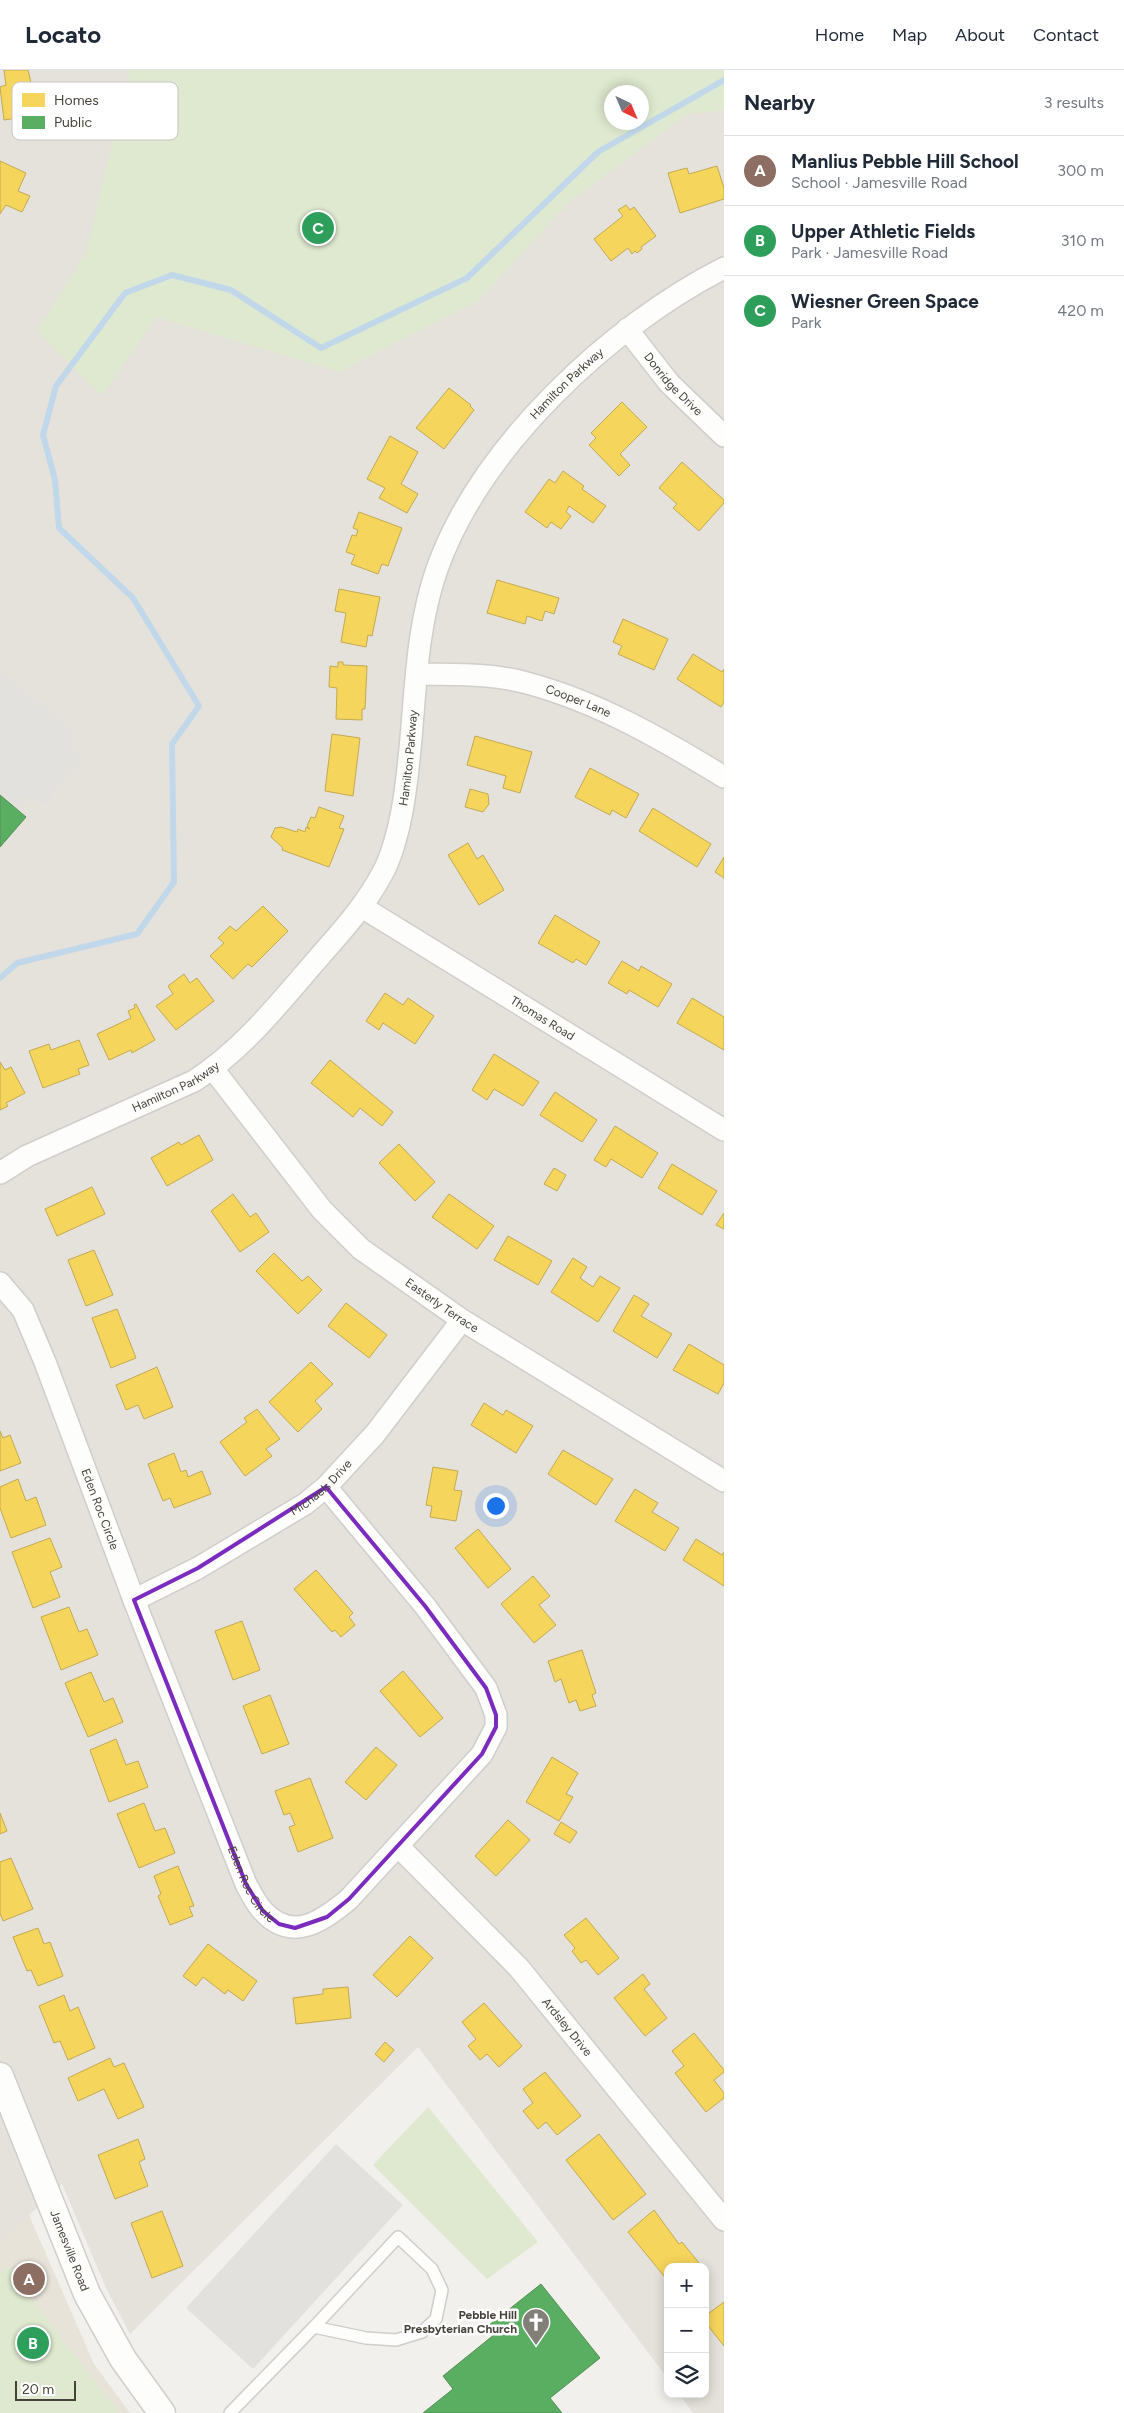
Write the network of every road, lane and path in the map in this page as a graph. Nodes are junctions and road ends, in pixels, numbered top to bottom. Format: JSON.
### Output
{"nodes":[{"id":1,"x":724,"y":268,"type":"edge"},
{"id":2,"x":627,"y":329,"type":"junction"},
{"id":3,"x":724,"y":436,"type":"edge"},
{"id":4,"x":417,"y":674,"type":"junction"},
{"id":5,"x":724,"y":777,"type":"edge"},
{"id":6,"x":362,"y":907,"type":"junction"},
{"id":7,"x":213,"y":1069,"type":"junction"},
{"id":8,"x":724,"y":1130,"type":"edge"},
{"id":9,"x":0,"y":1173,"type":"edge"},
{"id":10,"x":0,"y":1283,"type":"edge"},
{"id":11,"x":462,"y":1320,"type":"junction"},
{"id":12,"x":724,"y":1481,"type":"edge"},
{"id":13,"x":326,"y":1487,"type":"junction"},
{"id":14,"x":134,"y":1600,"type":"junction"},
{"id":15,"x":398,"y":1846,"type":"junction"},
{"id":16,"x":0,"y":2076,"type":"edge"},
{"id":17,"x":724,"y":2220,"type":"edge"},
{"id":18,"x":314,"y":2327,"type":"junction"},
{"id":19,"x":162,"y":2413,"type":"edge"},
{"id":20,"x":230,"y":2413,"type":"edge"}],
"edges":[{"from":1,"to":2,"type":"street","name":"Hamilton Parkway"},
{"from":2,"to":3,"type":"street","name":"Donridge Drive"},
{"from":2,"to":4,"type":"street","name":"Hamilton Parkway"},
{"from":4,"to":5,"type":"street","name":"Cooper Lane"},
{"from":4,"to":6,"type":"street","name":"Hamilton Parkway"},
{"from":6,"to":7,"type":"street","name":"Hamilton Parkway"},
{"from":6,"to":8,"type":"street","name":"Thomas Road"},
{"from":7,"to":9,"type":"street","name":"Hamilton Parkway"},
{"from":7,"to":11,"type":"street","name":"Easterly Terrace"},
{"from":10,"to":14,"type":"street","name":"Eden Roc Circle"},
{"from":11,"to":12,"type":"street","name":"Easterly Terrace"},
{"from":11,"to":13,"type":"street","name":"Michaels Drive"},
{"from":13,"to":14,"type":"street","name":"Michaels Drive"},
{"from":13,"to":15,"type":"street","name":"Eden Roc Circle"},
{"from":14,"to":15,"type":"street","name":"Eden Roc Circle"},
{"from":15,"to":17,"type":"street","name":"Ardsley Drive"},
{"from":16,"to":19,"type":"street","name":"Jamesville Road"},
{"from":18,"to":18,"type":"lane"},
{"from":18,"to":20,"type":"lane"}]}
